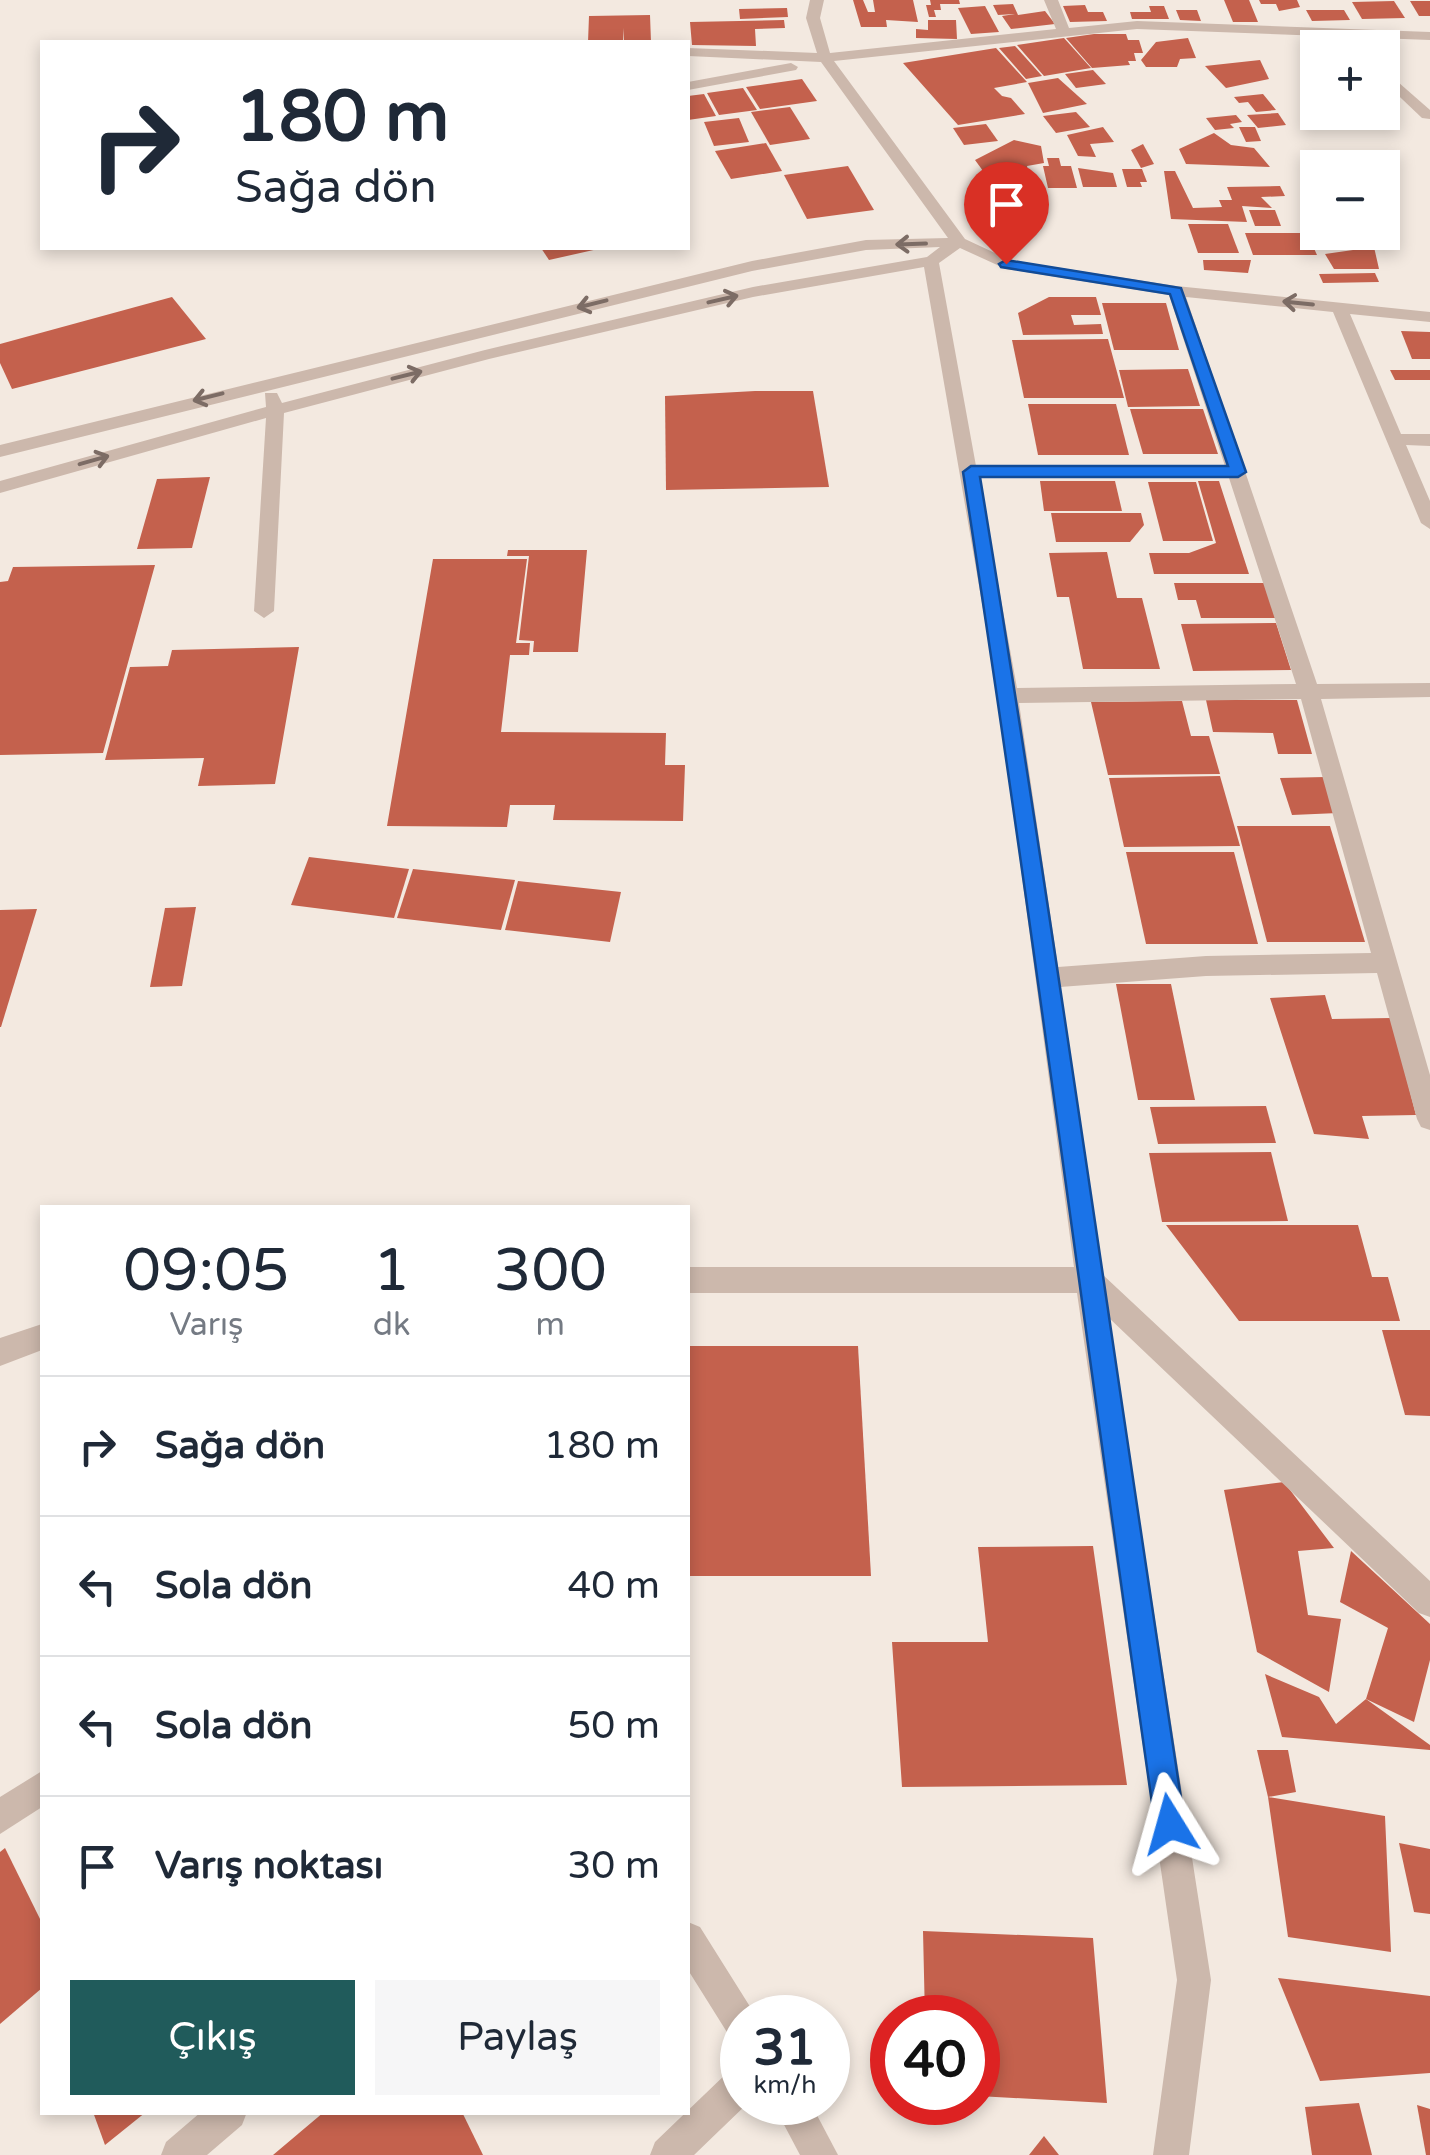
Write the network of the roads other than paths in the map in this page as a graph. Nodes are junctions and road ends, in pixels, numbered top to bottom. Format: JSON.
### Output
{"nodes":[{"id":1,"x":818,"y":0,"type":"edge"},
{"id":2,"x":1051,"y":0,"type":"edge"},
{"id":3,"x":1063,"y":30,"type":"junction"},
{"id":4,"x":1300,"y":33,"type":"edge"},
{"id":5,"x":1400,"y":36,"type":"edge"},
{"id":6,"x":1430,"y":36,"type":"edge"},
{"id":7,"x":690,"y":52,"type":"edge"},
{"id":8,"x":824,"y":58,"type":"junction"},
{"id":9,"x":690,"y":86,"type":"edge"},
{"id":10,"x":1400,"y":89,"type":"edge"},
{"id":11,"x":1427,"y":115,"type":"dead end"},
{"id":12,"x":959,"y":242,"type":"junction"},
{"id":13,"x":931,"y":261,"type":"junction"},
{"id":14,"x":1176,"y":291,"type":"junction"},
{"id":15,"x":1339,"y":306,"type":"junction"},
{"id":16,"x":1430,"y":317,"type":"edge"},
{"id":17,"x":267,"y":382,"type":"junction"},
{"id":18,"x":275,"y":408,"type":"junction"},
{"id":19,"x":1394,"y":439,"type":"junction"},
{"id":20,"x":1430,"y":440,"type":"edge"},
{"id":21,"x":0,"y":451,"type":"edge"},
{"id":22,"x":971,"y":472,"type":"junction"},
{"id":23,"x":1238,"y":472,"type":"junction"},
{"id":24,"x":0,"y":487,"type":"edge"},
{"id":25,"x":1430,"y":523,"type":"edge"},
{"id":26,"x":264,"y":611,"type":"dead end"},
{"id":27,"x":1430,"y":690,"type":"edge"},
{"id":28,"x":1309,"y":692,"type":"junction"},
{"id":29,"x":1008,"y":696,"type":"junction"},
{"id":30,"x":1385,"y":964,"type":"junction"},
{"id":31,"x":1048,"y":978,"type":"junction"},
{"id":32,"x":1430,"y":1119,"type":"edge"},
{"id":33,"x":690,"y":1280,"type":"edge"},
{"id":34,"x":1089,"y":1280,"type":"junction"},
{"id":35,"x":40,"y":1337,"type":"edge"},
{"id":36,"x":0,"y":1352,"type":"edge"},
{"id":37,"x":1430,"y":1602,"type":"edge"},
{"id":38,"x":40,"y":1788,"type":"edge"},
{"id":39,"x":0,"y":1818,"type":"edge"},
{"id":40,"x":690,"y":1942,"type":"edge"},
{"id":41,"x":723,"y":1995,"type":"edge"},
{"id":42,"x":720,"y":2105,"type":"edge"},
{"id":43,"x":226,"y":2115,"type":"edge"},
{"id":44,"x":803,"y":2125,"type":"edge"},
{"id":45,"x":180,"y":2155,"type":"edge"},
{"id":46,"x":668,"y":2155,"type":"edge"},
{"id":47,"x":820,"y":2155,"type":"edge"},
{"id":48,"x":1170,"y":2155,"type":"edge"}],
"edges":[{"from":1,"to":8,"type":"street"},
{"from":2,"to":3,"type":"street"},
{"from":3,"to":4,"type":"street"},
{"from":3,"to":8,"type":"street"},
{"from":5,"to":6,"type":"street"},
{"from":7,"to":8,"type":"street"},
{"from":8,"to":9,"type":"street"},
{"from":8,"to":12,"type":"street"},
{"from":10,"to":11,"type":"street"},
{"from":12,"to":13,"type":"street"},
{"from":12,"to":14,"type":"street"},
{"from":12,"to":17,"type":"street","one_way":true},
{"from":18,"to":13,"type":"street","one_way":true},
{"from":13,"to":22,"type":"street"},
{"from":15,"to":14,"type":"street","one_way":true},
{"from":14,"to":23,"type":"street"},
{"from":15,"to":16,"type":"street"},
{"from":15,"to":19,"type":"street"},
{"from":17,"to":18,"type":"street"},
{"from":17,"to":21,"type":"street","one_way":true},
{"from":24,"to":18,"type":"street","one_way":true},
{"from":18,"to":26,"type":"street"},
{"from":19,"to":20,"type":"street"},
{"from":19,"to":25,"type":"street"},
{"from":22,"to":23,"type":"street"},
{"from":22,"to":29,"type":"street"},
{"from":23,"to":28,"type":"street"},
{"from":27,"to":28,"type":"street"},
{"from":28,"to":29,"type":"street"},
{"from":28,"to":30,"type":"street"},
{"from":29,"to":31,"type":"street"},
{"from":30,"to":31,"type":"street"},
{"from":30,"to":32,"type":"street"},
{"from":31,"to":34,"type":"street"},
{"from":33,"to":34,"type":"street"},
{"from":34,"to":37,"type":"street"},
{"from":34,"to":48,"type":"street"},
{"from":35,"to":36,"type":"street"},
{"from":38,"to":39,"type":"street"},
{"from":40,"to":41,"type":"street"},
{"from":42,"to":46,"type":"street"},
{"from":43,"to":45,"type":"street"},
{"from":44,"to":47,"type":"street"}]}
